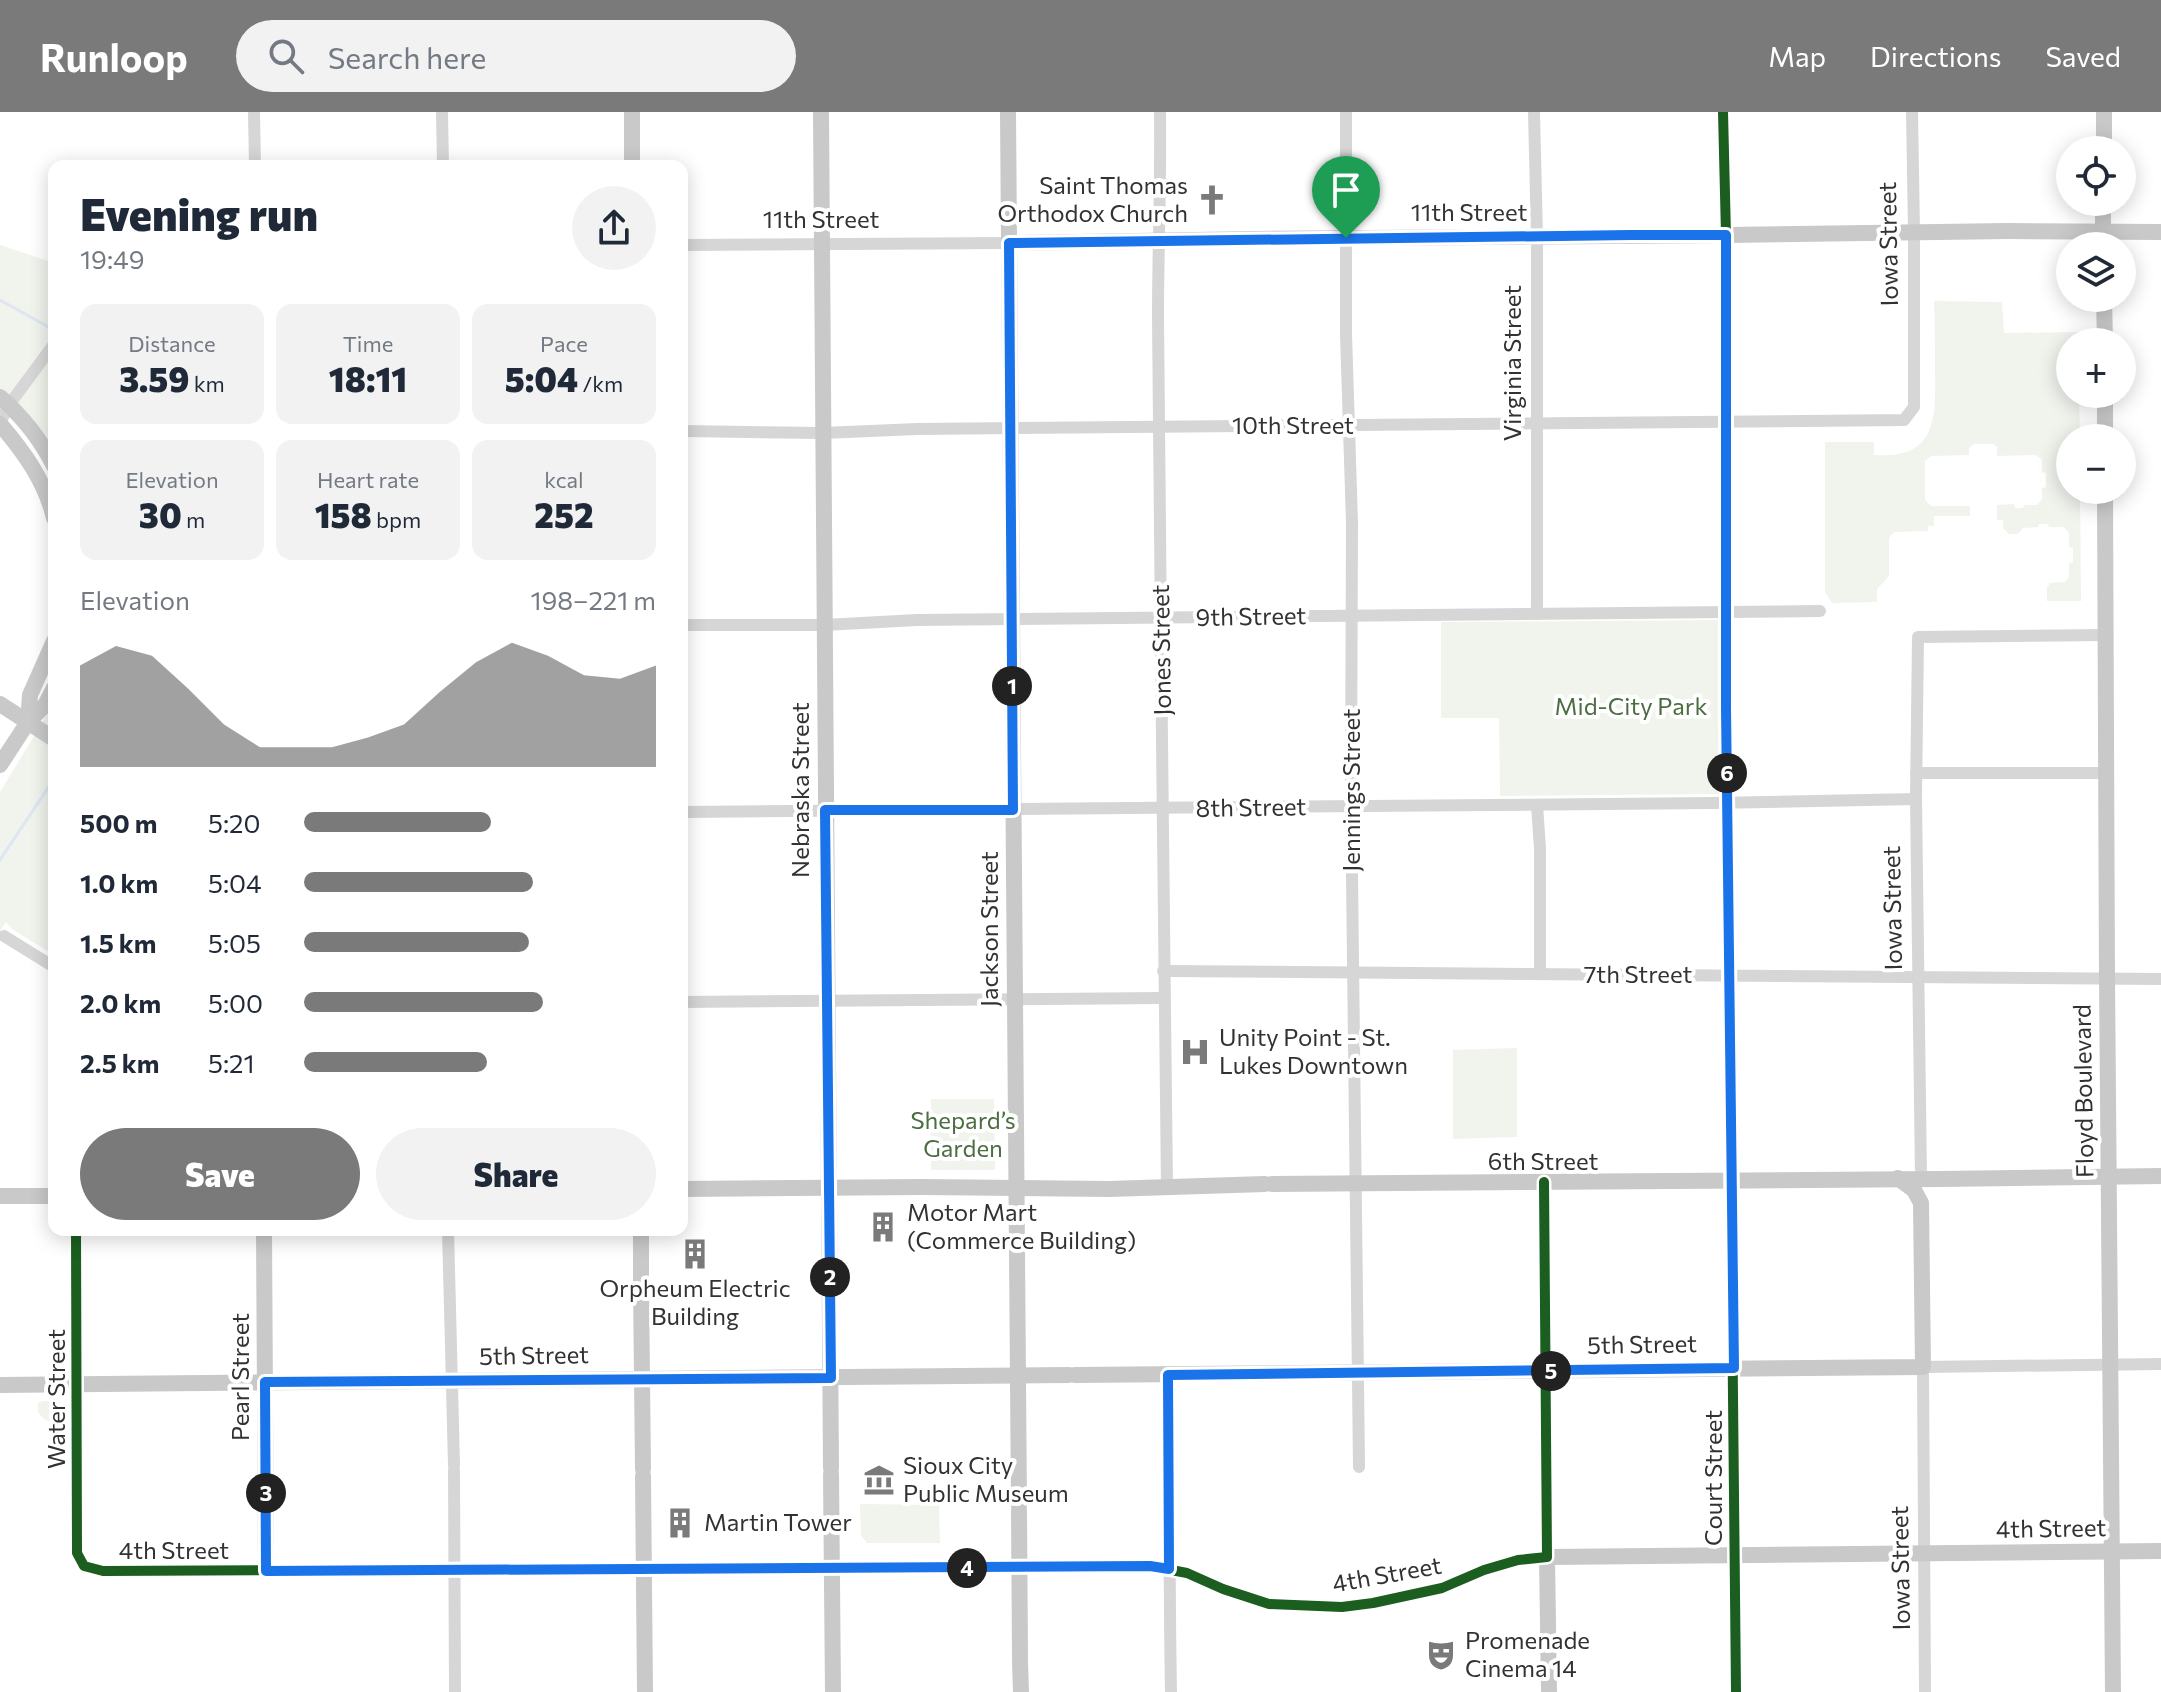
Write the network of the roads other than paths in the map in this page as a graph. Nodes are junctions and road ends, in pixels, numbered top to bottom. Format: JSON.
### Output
{"nodes":[{"id":1,"x":254,"y":112,"type":"edge"},
{"id":2,"x":442,"y":112,"type":"edge"},
{"id":3,"x":632,"y":112,"type":"edge"},
{"id":4,"x":821,"y":112,"type":"edge"},
{"id":5,"x":1008,"y":112,"type":"edge"},
{"id":6,"x":1160,"y":112,"type":"edge"},
{"id":7,"x":1346,"y":112,"type":"edge"},
{"id":8,"x":1534,"y":112,"type":"edge"},
{"id":9,"x":1723,"y":112,"type":"edge"},
{"id":10,"x":1912,"y":112,"type":"edge"},
{"id":11,"x":2104,"y":112,"type":"edge"},
{"id":12,"x":2104,"y":136,"type":"edge"},
{"id":13,"x":255,"y":160,"type":"edge"},
{"id":14,"x":443,"y":160,"type":"edge"},
{"id":15,"x":632,"y":160,"type":"edge"},
{"id":16,"x":1914,"y":232,"type":"junction"},
{"id":17,"x":2161,"y":232,"type":"edge"},
{"id":18,"x":1726,"y":235,"type":"junction"},
{"id":19,"x":2056,"y":235,"type":"edge"},
{"id":20,"x":2136,"y":235,"type":"edge"},
{"id":21,"x":1537,"y":237,"type":"junction"},
{"id":22,"x":1346,"y":238,"type":"junction"},
{"id":23,"x":1159,"y":241,"type":"junction"},
{"id":24,"x":1009,"y":243,"type":"junction"},
{"id":25,"x":822,"y":244,"type":"junction"},
{"id":26,"x":688,"y":245,"type":"edge"},
{"id":27,"x":48,"y":352,"type":"edge"},
{"id":28,"x":5,"y":401,"type":"edge"},
{"id":29,"x":1904,"y":420,"type":"joint"},
{"id":30,"x":1727,"y":422,"type":"junction"},
{"id":31,"x":0,"y":423,"type":"edge"},
{"id":32,"x":1537,"y":424,"type":"junction"},
{"id":33,"x":1350,"y":425,"type":"junction"},
{"id":34,"x":1159,"y":427,"type":"junction"},
{"id":35,"x":1010,"y":428,"type":"junction"},
{"id":36,"x":688,"y":431,"type":"edge"},
{"id":37,"x":823,"y":433,"type":"junction"},
{"id":38,"x":48,"y":453,"type":"edge"},
{"id":39,"x":48,"y":499,"type":"edge"},
{"id":40,"x":2105,"y":504,"type":"edge"},
{"id":41,"x":1820,"y":611,"type":"dead end"},
{"id":42,"x":1727,"y":612,"type":"junction"},
{"id":43,"x":1537,"y":614,"type":"junction"},
{"id":44,"x":1351,"y":616,"type":"junction"},
{"id":45,"x":1162,"y":618,"type":"junction"},
{"id":46,"x":1012,"y":619,"type":"junction"},
{"id":47,"x":688,"y":625,"type":"edge"},
{"id":48,"x":824,"y":625,"type":"junction"},
{"id":49,"x":2106,"y":635,"type":"junction"},
{"id":50,"x":48,"y":654,"type":"edge"},
{"id":51,"x":48,"y":699,"type":"edge"},
{"id":52,"x":0,"y":704,"type":"edge"},
{"id":53,"x":28,"y":722,"type":"junction"},
{"id":54,"x":48,"y":735,"type":"edge"},
{"id":55,"x":0,"y":765,"type":"edge"},
{"id":56,"x":1916,"y":773,"type":"junction"},
{"id":57,"x":2106,"y":773,"type":"junction"},
{"id":58,"x":1916,"y":799,"type":"junction"},
{"id":59,"x":1728,"y":803,"type":"junction"},
{"id":60,"x":1537,"y":805,"type":"junction"},
{"id":61,"x":1352,"y":807,"type":"junction"},
{"id":62,"x":1163,"y":809,"type":"junction"},
{"id":63,"x":825,"y":810,"type":"junction"},
{"id":64,"x":1013,"y":810,"type":"junction"},
{"id":65,"x":688,"y":812,"type":"edge"},
{"id":66,"x":4,"y":936,"type":"dead end"},
{"id":67,"x":48,"y":963,"type":"edge"},
{"id":68,"x":1163,"y":971,"type":"junction"},
{"id":69,"x":1353,"y":973,"type":"junction"},
{"id":70,"x":1540,"y":974,"type":"junction"},
{"id":71,"x":1729,"y":976,"type":"junction"},
{"id":72,"x":1918,"y":977,"type":"junction"},
{"id":73,"x":2107,"y":978,"type":"junction"},
{"id":74,"x":2161,"y":979,"type":"edge"},
{"id":75,"x":1015,"y":998,"type":"junction"},
{"id":76,"x":1163,"y":998,"type":"junction"},
{"id":77,"x":827,"y":1001,"type":"junction"},
{"id":78,"x":688,"y":1002,"type":"edge"},
{"id":79,"x":2161,"y":1176,"type":"edge"},
{"id":80,"x":1898,"y":1178,"type":"junction"},
{"id":81,"x":1921,"y":1178,"type":"junction"},
{"id":82,"x":1940,"y":1179,"type":"junction"},
{"id":83,"x":1731,"y":1181,"type":"junction"},
{"id":84,"x":1544,"y":1182,"type":"junction"},
{"id":85,"x":1355,"y":1184,"type":"junction"},
{"id":86,"x":829,"y":1188,"type":"junction"},
{"id":87,"x":1016,"y":1188,"type":"junction"},
{"id":88,"x":1167,"y":1188,"type":"junction"},
{"id":89,"x":688,"y":1189,"type":"edge"},
{"id":90,"x":0,"y":1196,"type":"edge"},
{"id":91,"x":48,"y":1196,"type":"edge"},
{"id":92,"x":1921,"y":1203,"type":"junction"},
{"id":93,"x":76,"y":1236,"type":"edge"},
{"id":94,"x":264,"y":1236,"type":"edge"},
{"id":95,"x":448,"y":1236,"type":"edge"},
{"id":96,"x":641,"y":1236,"type":"edge"},
{"id":97,"x":2111,"y":1364,"type":"junction"},
{"id":98,"x":2161,"y":1364,"type":"edge"},
{"id":99,"x":1923,"y":1367,"type":"junction"},
{"id":100,"x":1734,"y":1368,"type":"junction"},
{"id":101,"x":1546,"y":1371,"type":"junction"},
{"id":102,"x":1357,"y":1373,"type":"junction"},
{"id":103,"x":1168,"y":1375,"type":"junction"},
{"id":104,"x":1018,"y":1376,"type":"junction"},
{"id":105,"x":831,"y":1378,"type":"junction"},
{"id":106,"x":642,"y":1379,"type":"junction"},
{"id":107,"x":453,"y":1381,"type":"junction"},
{"id":108,"x":265,"y":1382,"type":"junction"},
{"id":109,"x":0,"y":1385,"type":"edge"},
{"id":110,"x":77,"y":1385,"type":"junction"},
{"id":111,"x":1359,"y":1467,"type":"dead end"},
{"id":112,"x":2161,"y":1551,"type":"edge"},
{"id":113,"x":2113,"y":1552,"type":"junction"},
{"id":114,"x":1925,"y":1554,"type":"junction"},
{"id":115,"x":1735,"y":1556,"type":"junction"},
{"id":116,"x":1547,"y":1557,"type":"junction"},
{"id":117,"x":84,"y":1566,"type":"joint"},
{"id":118,"x":1019,"y":1567,"type":"junction"},
{"id":119,"x":644,"y":1569,"type":"junction"},
{"id":120,"x":832,"y":1569,"type":"junction"},
{"id":121,"x":1169,"y":1569,"type":"junction"},
{"id":122,"x":455,"y":1570,"type":"junction"},
{"id":123,"x":266,"y":1571,"type":"junction"},
{"id":124,"x":455,"y":1692,"type":"edge"},
{"id":125,"x":645,"y":1692,"type":"edge"},
{"id":126,"x":833,"y":1692,"type":"edge"},
{"id":127,"x":1021,"y":1692,"type":"edge"},
{"id":128,"x":1171,"y":1692,"type":"edge"},
{"id":129,"x":1549,"y":1692,"type":"edge"},
{"id":130,"x":1736,"y":1692,"type":"edge"},
{"id":131,"x":1925,"y":1692,"type":"edge"},
{"id":132,"x":2113,"y":1692,"type":"edge"}],
"edges":[{"from":1,"to":13,"type":"street"},
{"from":2,"to":14,"type":"street"},
{"from":3,"to":15,"type":"main road"},
{"from":4,"to":25,"type":"main road","name":"Nebraska Street"},
{"from":5,"to":24,"type":"main road","name":"Jackson Street"},
{"from":6,"to":23,"type":"street","name":"Jones Street"},
{"from":7,"to":22,"type":"street","name":"Jennings Street"},
{"from":8,"to":21,"type":"street","name":"Virginia Street"},
{"from":9,"to":18,"type":"street","name":"Court Street"},
{"from":10,"to":16,"type":"street","name":"Iowa Street"},
{"from":11,"to":12,"type":"main road"},
{"from":16,"to":18,"type":"main road","name":"11th Street"},
{"from":16,"to":19,"type":"main road","name":"11th Street"},
{"from":16,"to":29,"type":"street","name":"Iowa Street"},
{"from":17,"to":20,"type":"main road","name":"11th Street"},
{"from":18,"to":21,"type":"main road","name":"11th Street"},
{"from":18,"to":30,"type":"street","name":"Court Street"},
{"from":21,"to":22,"type":"main road","name":"11th Street"},
{"from":21,"to":32,"type":"street","name":"Virginia Street"},
{"from":22,"to":23,"type":"main road","name":"11th Street"},
{"from":22,"to":33,"type":"street","name":"Jennings Street"},
{"from":23,"to":24,"type":"main road","name":"11th Street"},
{"from":23,"to":34,"type":"street","name":"Jones Street"},
{"from":24,"to":25,"type":"street","name":"11th Street"},
{"from":24,"to":35,"type":"main road","name":"Jackson Street"},
{"from":25,"to":26,"type":"street","name":"11th Street"},
{"from":25,"to":37,"type":"main road","name":"Nebraska Street"},
{"from":27,"to":28,"type":"street"},
{"from":28,"to":31,"type":"street"},
{"from":28,"to":38,"type":"main road"},
{"from":29,"to":30,"type":"street","name":"10th Street"},
{"from":30,"to":32,"type":"street","name":"10th Street"},
{"from":30,"to":42,"type":"street","name":"Court Street"},
{"from":31,"to":39,"type":"main road"},
{"from":32,"to":33,"type":"street","name":"10th Street"},
{"from":32,"to":43,"type":"street","name":"Virginia Street"},
{"from":33,"to":34,"type":"street","name":"10th Street"},
{"from":33,"to":44,"type":"street","name":"Jennings Street"},
{"from":34,"to":35,"type":"street","name":"10th Street"},
{"from":34,"to":45,"type":"street","name":"Jones Street"},
{"from":35,"to":37,"type":"street","name":"10th Street"},
{"from":35,"to":46,"type":"main road","name":"Jackson Street"},
{"from":36,"to":37,"type":"street","name":"10th Street"},
{"from":37,"to":48,"type":"main road","name":"Nebraska Street"},
{"from":40,"to":49,"type":"main road","name":"Floyd Boulevard"},
{"from":41,"to":42,"type":"street","name":"9th Street"},
{"from":42,"to":43,"type":"street","name":"9th Street"},
{"from":42,"to":59,"type":"street","name":"Court Street"},
{"from":43,"to":44,"type":"street","name":"9th Street"},
{"from":44,"to":45,"type":"street","name":"9th Street"},
{"from":44,"to":61,"type":"street","name":"Jennings Street"},
{"from":45,"to":46,"type":"street","name":"9th Street"},
{"from":45,"to":62,"type":"street","name":"Jones Street"},
{"from":46,"to":48,"type":"street","name":"9th Street"},
{"from":46,"to":64,"type":"main road","name":"Jackson Street"},
{"from":47,"to":48,"type":"street","name":"9th Street"},
{"from":48,"to":63,"type":"main road","name":"Nebraska Street"},
{"from":49,"to":56,"type":"street","name":"Iowa Street"},
{"from":49,"to":57,"type":"main road","name":"Floyd Boulevard"},
{"from":50,"to":53,"type":"main road"},
{"from":51,"to":53,"type":"main road"},
{"from":52,"to":53,"type":"main road"},
{"from":53,"to":54,"type":"main road"},
{"from":53,"to":55,"type":"main road"},
{"from":56,"to":57,"type":"street"},
{"from":56,"to":58,"type":"street","name":"Iowa Street"},
{"from":57,"to":73,"type":"main road","name":"Floyd Boulevard"},
{"from":58,"to":59,"type":"street","name":"8th Street"},
{"from":58,"to":72,"type":"street","name":"Iowa Street"},
{"from":59,"to":60,"type":"street","name":"8th Street"},
{"from":59,"to":71,"type":"street","name":"Court Street"},
{"from":60,"to":61,"type":"street","name":"8th Street"},
{"from":60,"to":70,"type":"street"},
{"from":61,"to":62,"type":"street","name":"8th Street"},
{"from":61,"to":69,"type":"street","name":"Jennings Street"},
{"from":62,"to":64,"type":"street","name":"8th Street"},
{"from":62,"to":68,"type":"street","name":"Jones Street"},
{"from":63,"to":64,"type":"street","name":"8th Street"},
{"from":63,"to":65,"type":"street","name":"8th Street"},
{"from":63,"to":77,"type":"main road","name":"Nebraska Street"},
{"from":64,"to":75,"type":"main road","name":"Jackson Street"},
{"from":66,"to":67,"type":"street"},
{"from":68,"to":69,"type":"street","name":"7th Street"},
{"from":68,"to":76,"type":"street","name":"Jones Street"},
{"from":69,"to":70,"type":"street","name":"7th Street"},
{"from":69,"to":85,"type":"street","name":"Jennings Street"},
{"from":70,"to":71,"type":"street","name":"7th Street"},
{"from":71,"to":72,"type":"street","name":"7th Street"},
{"from":71,"to":83,"type":"street","name":"Court Street"},
{"from":72,"to":73,"type":"street","name":"7th Street"},
{"from":72,"to":81,"type":"street","name":"Iowa Street"},
{"from":73,"to":74,"type":"street","name":"7th Street"},
{"from":73,"to":97,"type":"main road","name":"Floyd Boulevard"},
{"from":75,"to":76,"type":"street"},
{"from":75,"to":77,"type":"street"},
{"from":75,"to":87,"type":"main road","name":"Jackson Street"},
{"from":76,"to":88,"type":"street","name":"Jones Street"},
{"from":77,"to":78,"type":"street"},
{"from":77,"to":86,"type":"main road","name":"Nebraska Street"},
{"from":79,"to":82,"type":"main road","name":"6th Street","bridge":true},
{"from":80,"to":81,"type":"main road","name":"6th Street"},
{"from":80,"to":83,"type":"main road","name":"6th Street"},
{"from":80,"to":92,"type":"main road"},
{"from":81,"to":82,"type":"main road","name":"6th Street"},
{"from":82,"to":92,"type":"main road"},
{"from":83,"to":84,"type":"main road","name":"6th Street"},
{"from":83,"to":100,"type":"street","name":"Court Street"},
{"from":84,"to":85,"type":"main road","name":"6th Street"},
{"from":84,"to":101,"type":"street"},
{"from":85,"to":88,"type":"main road","name":"6th Street"},
{"from":85,"to":102,"type":"street","name":"Jennings Street"},
{"from":86,"to":87,"type":"main road","name":"6th Street"},
{"from":86,"to":89,"type":"main road","name":"6th Street"},
{"from":86,"to":105,"type":"main road","name":"Nebraska Street"},
{"from":87,"to":88,"type":"main road","name":"6th Street"},
{"from":87,"to":104,"type":"main road","name":"Jackson Street"},
{"from":90,"to":91,"type":"main road"},
{"from":92,"to":99,"type":"main road","name":"Iowa Street"},
{"from":93,"to":110,"type":"street","name":"Water Street"},
{"from":94,"to":108,"type":"main road","name":"Pearl Street"},
{"from":95,"to":107,"type":"street"},
{"from":96,"to":106,"type":"main road"},
{"from":97,"to":98,"type":"street","name":"5th Street"},
{"from":97,"to":99,"type":"street","name":"5th Street"},
{"from":97,"to":113,"type":"main road","name":"Floyd Boulevard"},
{"from":99,"to":100,"type":"main road","name":"5th Street"},
{"from":99,"to":114,"type":"street","name":"Iowa Street"},
{"from":100,"to":101,"type":"main road","name":"5th Street"},
{"from":100,"to":115,"type":"street","name":"Court Street"},
{"from":101,"to":102,"type":"main road","name":"5th Street"},
{"from":101,"to":116,"type":"street"},
{"from":102,"to":103,"type":"main road","name":"5th Street"},
{"from":102,"to":111,"type":"street","name":"Jennings Street"},
{"from":103,"to":104,"type":"main road","name":"5th Street"},
{"from":103,"to":121,"type":"street"},
{"from":104,"to":105,"type":"main road","name":"5th Street"},
{"from":104,"to":118,"type":"main road","name":"Jackson Street"},
{"from":105,"to":106,"type":"main road","name":"5th Street"},
{"from":105,"to":120,"type":"main road","name":"Nebraska Street"},
{"from":106,"to":107,"type":"main road","name":"5th Street"},
{"from":106,"to":119,"type":"main road"},
{"from":107,"to":108,"type":"main road","name":"5th Street"},
{"from":107,"to":122,"type":"street"},
{"from":108,"to":110,"type":"main road","name":"5th Street"},
{"from":108,"to":123,"type":"main road","name":"Pearl Street"},
{"from":109,"to":110,"type":"main road","name":"5th Street"},
{"from":110,"to":117,"type":"street","name":"Water Street"},
{"from":112,"to":113,"type":"main road","name":"4th Street"},
{"from":113,"to":114,"type":"main road","name":"4th Street"},
{"from":113,"to":132,"type":"main road","name":"Floyd Boulevard"},
{"from":114,"to":115,"type":"main road","name":"4th Street"},
{"from":114,"to":131,"type":"street","name":"Iowa Street"},
{"from":115,"to":116,"type":"main road","name":"4th Street"},
{"from":115,"to":130,"type":"street","name":"Court Street"},
{"from":116,"to":121,"type":"street","name":"4th Street"},
{"from":116,"to":129,"type":"main road"},
{"from":117,"to":123,"type":"street","name":"4th Street"},
{"from":118,"to":120,"type":"street","name":"4th Street"},
{"from":118,"to":121,"type":"street","name":"4th Street"},
{"from":118,"to":127,"type":"main road","name":"Jackson Street"},
{"from":119,"to":120,"type":"street","name":"4th Street"},
{"from":119,"to":122,"type":"street","name":"4th Street"},
{"from":119,"to":125,"type":"main road"},
{"from":120,"to":126,"type":"main road","name":"Nebraska Street"},
{"from":121,"to":128,"type":"street"},
{"from":122,"to":123,"type":"street","name":"4th Street"},
{"from":122,"to":124,"type":"street"}]}
